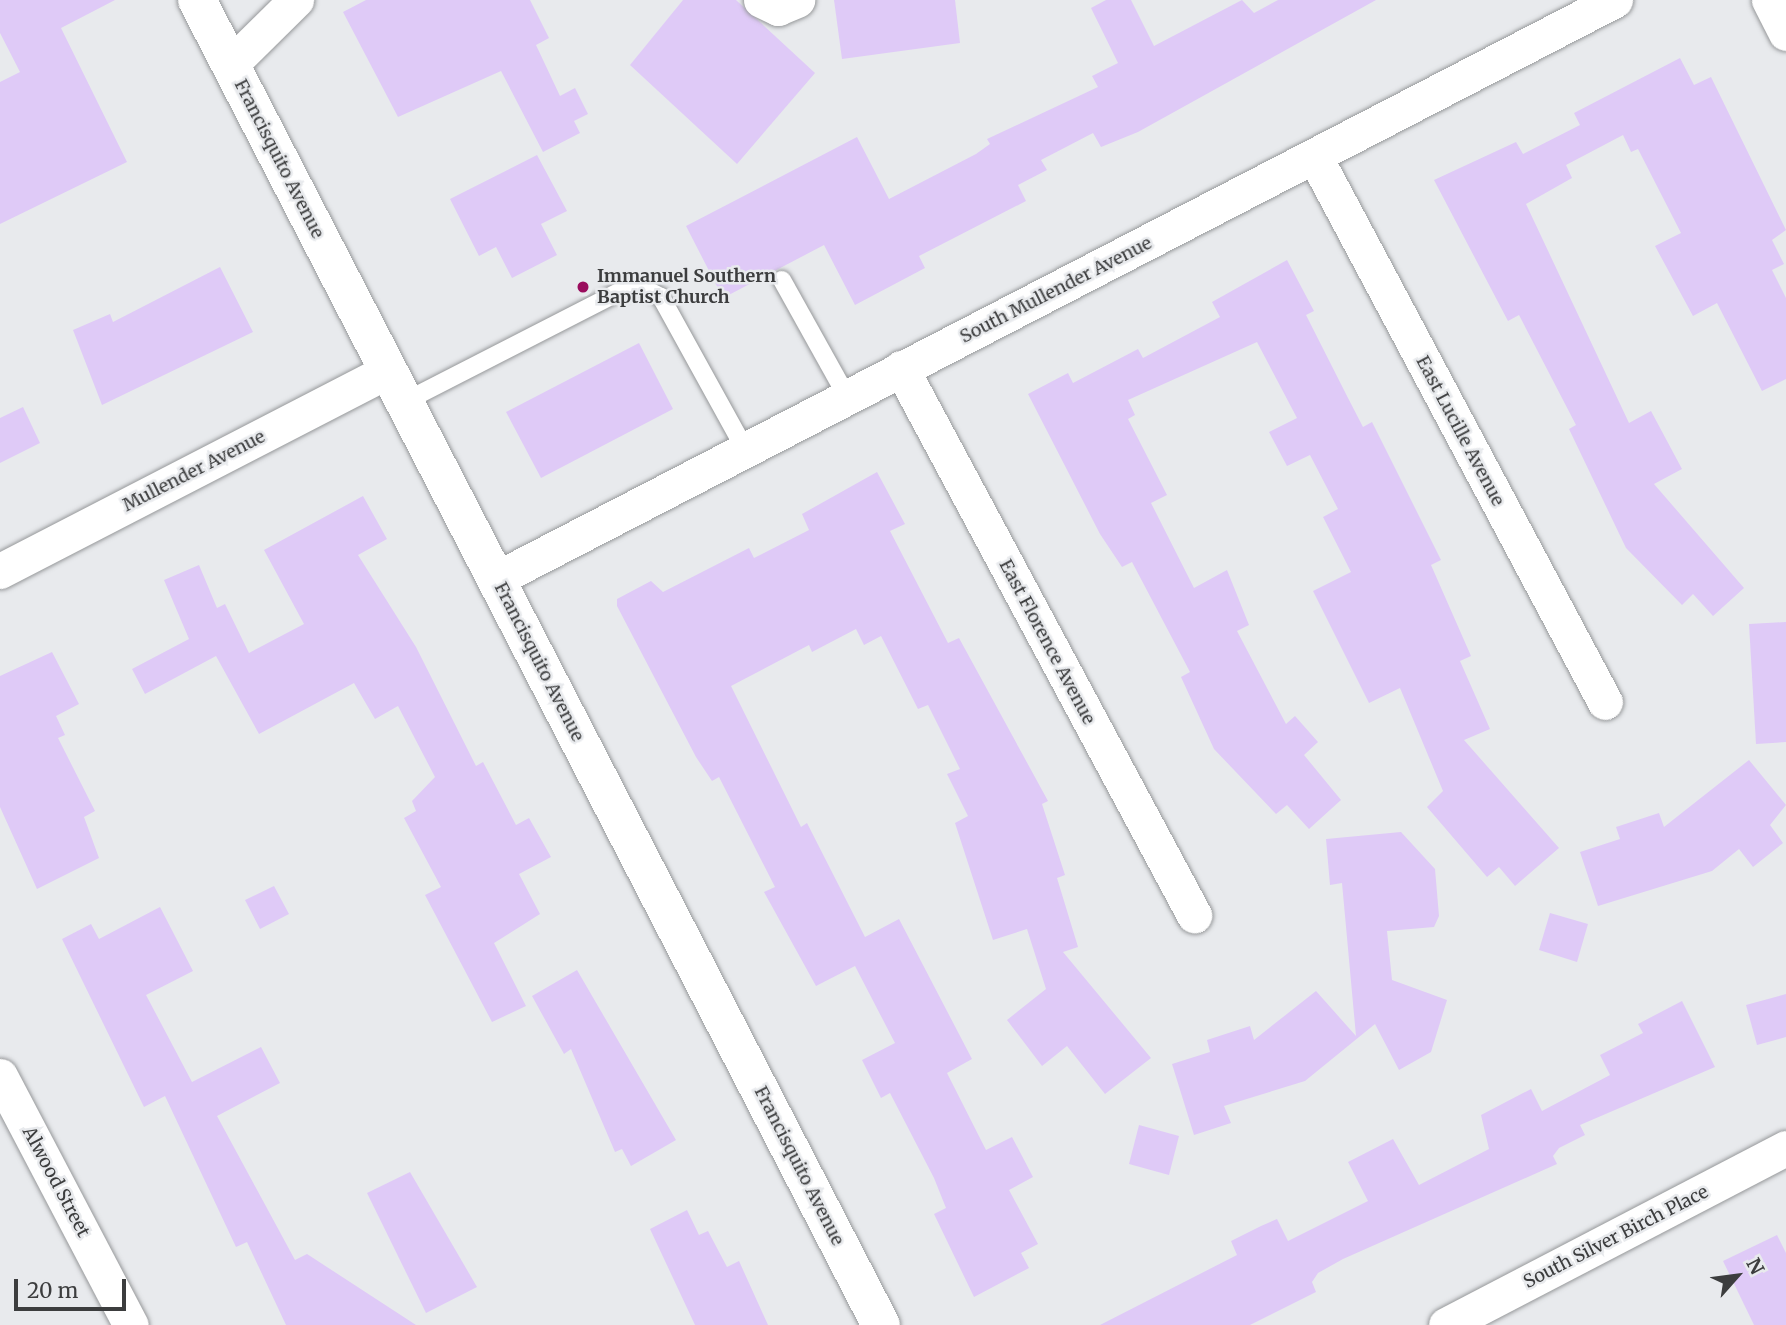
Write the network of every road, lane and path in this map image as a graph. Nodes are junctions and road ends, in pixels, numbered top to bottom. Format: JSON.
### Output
{"nodes":[{"id":1,"x":197,"y":0,"type":"edge"},
{"id":2,"x":296,"y":0,"type":"edge"},
{"id":3,"x":761,"y":0,"type":"edge"},
{"id":4,"x":797,"y":0,"type":"edge"},
{"id":5,"x":1615,"y":0,"type":"edge"},
{"id":6,"x":1769,"y":0,"type":"edge"},
{"id":7,"x":1786,"y":33,"type":"edge"},
{"id":8,"x":230,"y":65,"type":"junction"},
{"id":9,"x":1316,"y":159,"type":"junction"},
{"id":10,"x":782,"y":280,"type":"dead end"},
{"id":11,"x":901,"y":368,"type":"junction"},
{"id":12,"x":396,"y":386,"type":"junction"},
{"id":13,"x":846,"y":397,"type":"junction"},
{"id":14,"x":745,"y":449,"type":"junction"},
{"id":15,"x":0,"y":571,"type":"edge"},
{"id":16,"x":496,"y":579,"type":"junction"},
{"id":17,"x":1605,"y":702,"type":"dead end"},
{"id":18,"x":1194,"y":915,"type":"dead end"},
{"id":19,"x":0,"y":1076,"type":"edge"},
{"id":20,"x":1786,"y":1148,"type":"edge"},
{"id":21,"x":131,"y":1325,"type":"edge"},
{"id":22,"x":881,"y":1325,"type":"edge"},
{"id":23,"x":1446,"y":1325,"type":"edge"}],
"edges":[{"from":1,"to":8,"type":"street","name":"Francisquito Avenue"},
{"from":2,"to":8,"type":"street"},
{"from":3,"to":4,"type":"street"},
{"from":5,"to":9,"type":"street","name":"South Mullender Avenue"},
{"from":6,"to":7,"type":"street"},
{"from":8,"to":12,"type":"street","name":"Francisquito Avenue"},
{"from":9,"to":11,"type":"street","name":"South Mullender Avenue"},
{"from":9,"to":17,"type":"street","name":"East Lucille Avenue"},
{"from":10,"to":13,"type":"lane"},
{"from":11,"to":13,"type":"street","name":"South Mullender Avenue"},
{"from":11,"to":18,"type":"street","name":"East Florence Avenue"},
{"from":12,"to":14,"type":"lane"},
{"from":12,"to":15,"type":"street","name":"Mullender Avenue"},
{"from":12,"to":16,"type":"street","name":"Francisquito Avenue"},
{"from":13,"to":14,"type":"street","name":"South Mullender Avenue"},
{"from":14,"to":16,"type":"street","name":"South Mullender Avenue"},
{"from":16,"to":22,"type":"street","name":"Francisquito Avenue"},
{"from":19,"to":21,"type":"street","name":"Alwood Street"},
{"from":20,"to":23,"type":"street","name":"South Silver Birch Place"}]}
